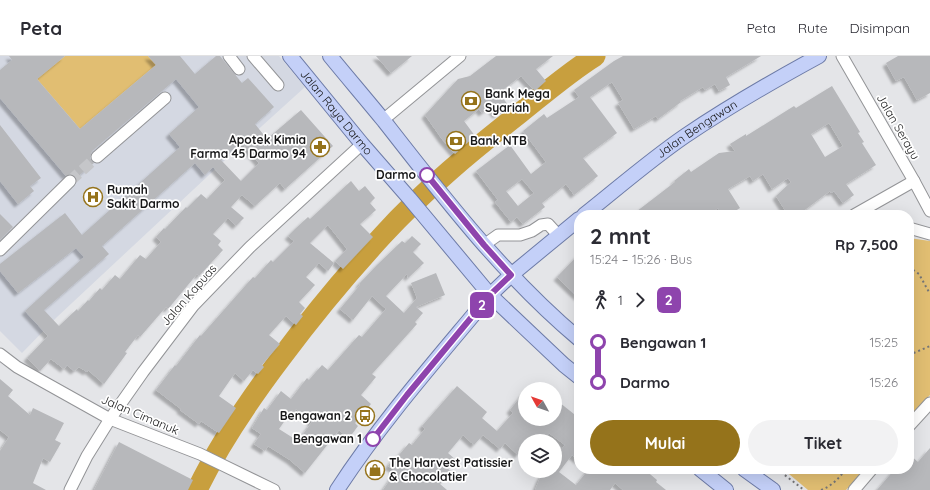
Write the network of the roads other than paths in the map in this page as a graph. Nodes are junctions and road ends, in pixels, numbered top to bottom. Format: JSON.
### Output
{"nodes":[{"id":1,"x":229,"y":56,"type":"edge"},
{"id":2,"x":253,"y":56,"type":"edge"},
{"id":3,"x":290,"y":56,"type":"edge"},
{"id":4,"x":330,"y":56,"type":"edge"},
{"id":5,"x":460,"y":56,"type":"edge"},
{"id":6,"x":819,"y":56,"type":"edge"},
{"id":7,"x":842,"y":56,"type":"edge"},
{"id":8,"x":239,"y":69,"type":"dead end"},
{"id":9,"x":278,"y":85,"type":"dead end"},
{"id":10,"x":165,"y":98,"type":"dead end"},
{"id":11,"x":383,"y":120,"type":"junction"},
{"id":12,"x":362,"y":144,"type":"junction"},
{"id":13,"x":98,"y":157,"type":"tunnel mouth"},
{"id":14,"x":70,"y":181,"type":"tunnel mouth"},
{"id":15,"x":914,"y":181,"type":"junction"},
{"id":16,"x":590,"y":210,"type":"edge"},
{"id":17,"x":865,"y":210,"type":"edge"},
{"id":18,"x":930,"y":211,"type":"edge"},
{"id":19,"x":574,"y":223,"type":"edge"},
{"id":20,"x":914,"y":229,"type":"edge"},
{"id":21,"x":930,"y":234,"type":"edge"},
{"id":22,"x":559,"y":236,"type":"junction"},
{"id":23,"x":484,"y":245,"type":"junction"},
{"id":24,"x":0,"y":250,"type":"edge"},
{"id":25,"x":511,"y":275,"type":"junction"},
{"id":26,"x":490,"y":295,"type":"junction"},
{"id":27,"x":574,"y":335,"type":"edge"},
{"id":28,"x":0,"y":354,"type":"edge"},
{"id":29,"x":574,"y":373,"type":"edge"},
{"id":30,"x":930,"y":403,"type":"edge"},
{"id":31,"x":110,"y":420,"type":"junction"},
{"id":32,"x":914,"y":421,"type":"edge"},
{"id":33,"x":707,"y":474,"type":"edge"},
{"id":34,"x":751,"y":474,"type":"edge"},
{"id":35,"x":868,"y":474,"type":"edge"},
{"id":36,"x":70,"y":490,"type":"edge"},
{"id":37,"x":274,"y":490,"type":"edge"},
{"id":38,"x":337,"y":490,"type":"edge"},
{"id":39,"x":726,"y":490,"type":"edge"},
{"id":40,"x":773,"y":490,"type":"edge"},
{"id":41,"x":854,"y":490,"type":"edge"}],
"edges":[{"from":1,"to":8,"type":"street"},
{"from":2,"to":9,"type":"street"},
{"from":3,"to":12,"type":"main road","name":"Jalan Raya Darmo"},
{"from":4,"to":11,"type":"main road"},
{"from":5,"to":11,"type":"street"},
{"from":6,"to":16,"type":"main road","name":"Jalan Bengawan"},
{"from":7,"to":15,"type":"street","name":"Jalan Serayu"},
{"from":10,"to":13,"type":"street"},
{"from":11,"to":23,"type":"main road"},
{"from":12,"to":26,"type":"main road","name":"Jalan Raya Darmo"},
{"from":12,"to":31,"type":"street","name":"Jalan Kapuas"},
{"from":14,"to":24,"type":"street"},
{"from":15,"to":17,"type":"street"},
{"from":15,"to":18,"type":"street","name":"Jalan Serayu"},
{"from":19,"to":22,"type":"main road"},
{"from":20,"to":21,"type":"street"},
{"from":22,"to":23,"type":"street"},
{"from":22,"to":25,"type":"main road"},
{"from":23,"to":25,"type":"main road"},
{"from":25,"to":26,"type":"main road"},
{"from":25,"to":27,"type":"main road"},
{"from":26,"to":29,"type":"main road","name":"Jalan Raya Darmo"},
{"from":26,"to":38,"type":"main road"},
{"from":28,"to":31,"type":"street","name":"Jalan Cimanuk"},
{"from":30,"to":32,"type":"street"},
{"from":31,"to":36,"type":"street","name":"Jalan Kapuas"},
{"from":31,"to":37,"type":"street","name":"Jalan Cimanuk"},
{"from":33,"to":39,"type":"main road"},
{"from":34,"to":40,"type":"main road"},
{"from":35,"to":41,"type":"street"}]}
